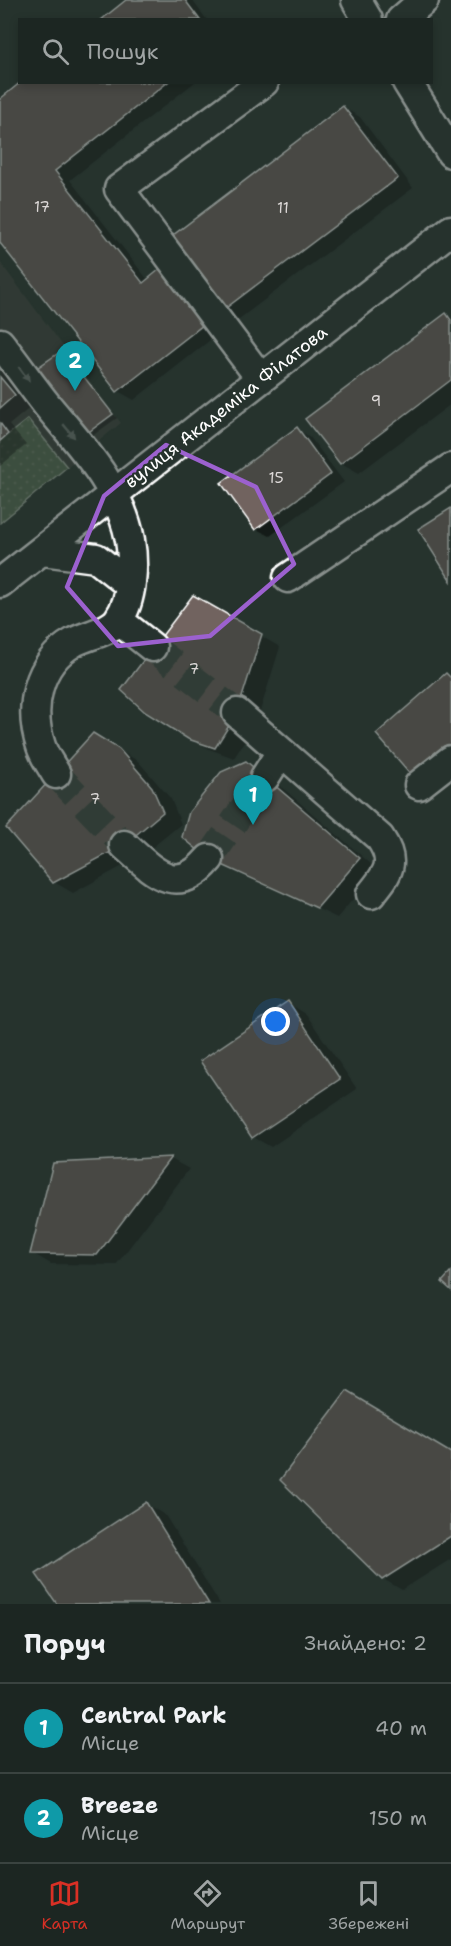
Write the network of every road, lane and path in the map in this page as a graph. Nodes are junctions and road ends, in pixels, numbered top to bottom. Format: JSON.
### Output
{"nodes":[{"id":1,"x":424,"y":0,"type":"edge"},
{"id":2,"x":403,"y":18,"type":"edge"},
{"id":3,"x":261,"y":84,"type":"edge"},
{"id":4,"x":408,"y":84,"type":"edge"},
{"id":5,"x":451,"y":153,"type":"edge"},
{"id":6,"x":451,"y":230,"type":"edge"},
{"id":7,"x":0,"y":343,"type":"edge"},
{"id":8,"x":261,"y":379,"type":"junction"},
{"id":9,"x":451,"y":468,"type":"edge"},
{"id":10,"x":114,"y":495,"type":"junction"},
{"id":11,"x":43,"y":551,"type":"junction"},
{"id":12,"x":288,"y":578,"type":"dead end"},
{"id":13,"x":0,"y":583,"type":"edge"},
{"id":14,"x":130,"y":585,"type":"junction"},
{"id":15,"x":118,"y":621,"type":"junction"},
{"id":16,"x":152,"y":647,"type":"tunnel mouth"},
{"id":17,"x":237,"y":713,"type":"tunnel mouth"},
{"id":18,"x":281,"y":752,"type":"junction"},
{"id":19,"x":451,"y":760,"type":"edge"},
{"id":20,"x":56,"y":774,"type":"tunnel mouth"},
{"id":21,"x":265,"y":777,"type":"tunnel mouth"},
{"id":22,"x":419,"y":785,"type":"dead end"},
{"id":23,"x":124,"y":845,"type":"tunnel mouth"},
{"id":24,"x":209,"y":859,"type":"tunnel mouth"},
{"id":25,"x":371,"y":894,"type":"dead end"}],
"edges":[{"from":1,"to":2,"type":"street"},
{"from":3,"to":8,"type":"street"},
{"from":4,"to":5,"type":"street"},
{"from":6,"to":8,"type":"street","name":"вулиця Академіка Філатова"},
{"from":7,"to":10,"type":"street","one_way":true},
{"from":8,"to":10,"type":"street","name":"вулиця Академіка Філатова"},
{"from":9,"to":12,"type":"street"},
{"from":10,"to":11,"type":"street","name":"вулиця Академіка Філатова"},
{"from":10,"to":14,"type":"street"},
{"from":11,"to":13,"type":"street","name":"вулиця Академіка Філатова"},
{"from":11,"to":14,"type":"street"},
{"from":14,"to":15,"type":"street"},
{"from":15,"to":16,"type":"street"},
{"from":15,"to":20,"type":"street"},
{"from":17,"to":18,"type":"street"},
{"from":18,"to":21,"type":"street"},
{"from":18,"to":25,"type":"street"},
{"from":19,"to":22,"type":"street"},
{"from":23,"to":24,"type":"street"}]}
